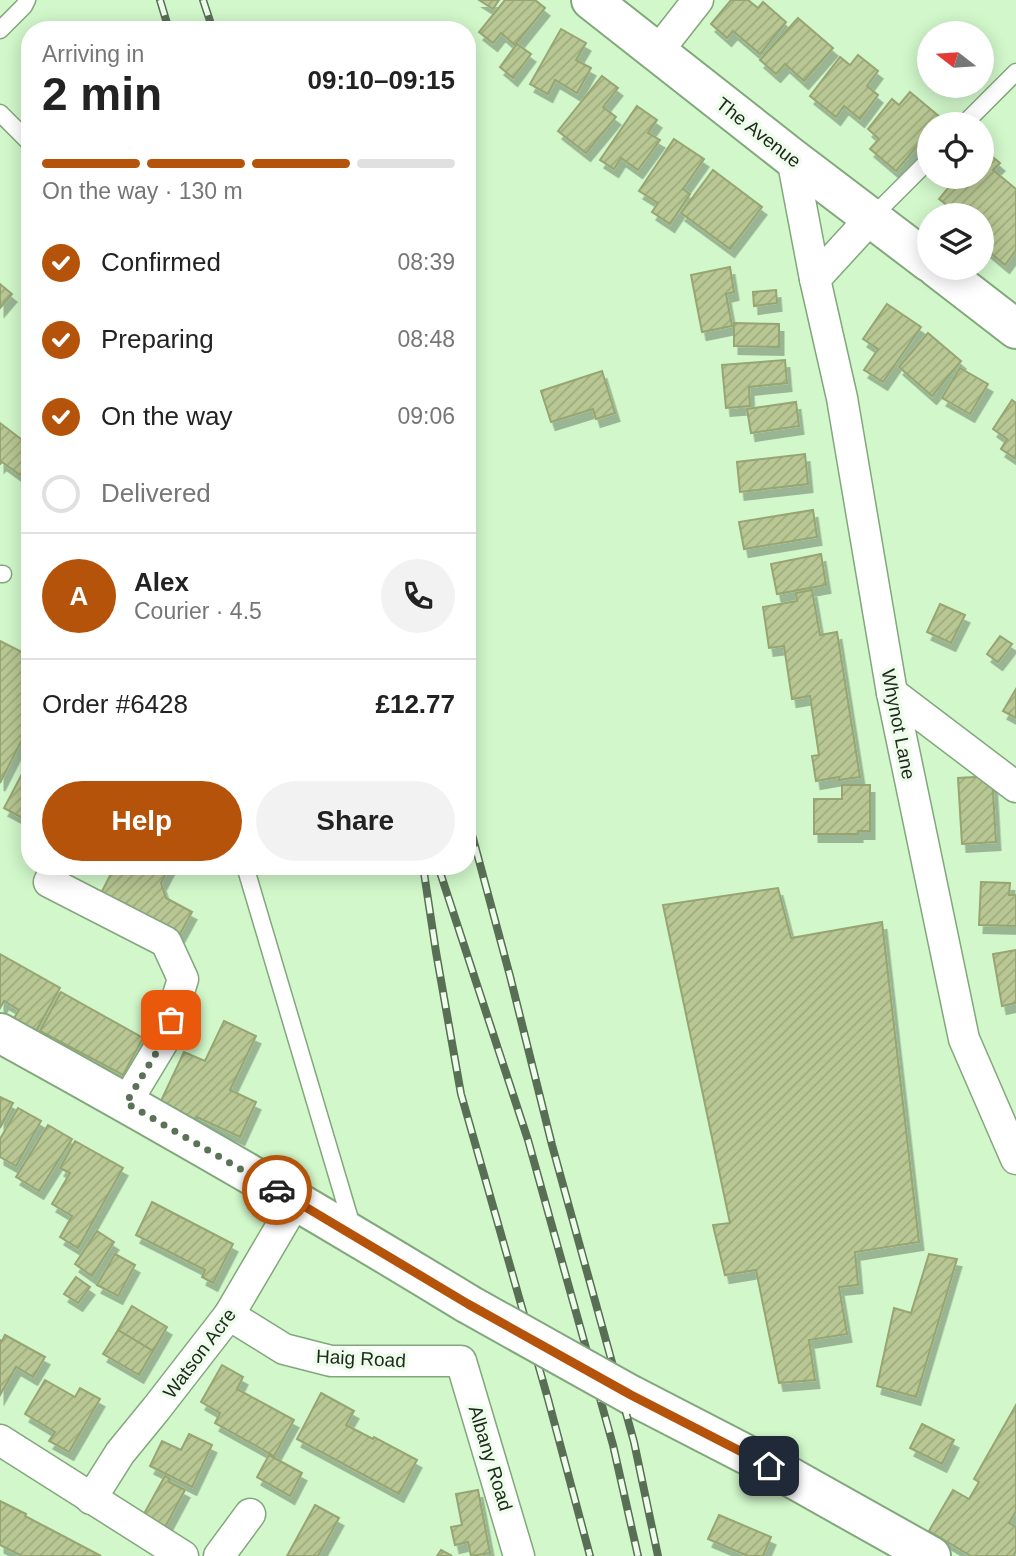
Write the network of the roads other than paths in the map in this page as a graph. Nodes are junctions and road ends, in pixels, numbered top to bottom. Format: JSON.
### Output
{"nodes":[{"id":1,"x":27,"y":0,"type":"edge"},
{"id":2,"x":591,"y":0,"type":"edge"},
{"id":3,"x":698,"y":0,"type":"edge"},
{"id":4,"x":0,"y":30,"type":"edge"},
{"id":5,"x":658,"y":51,"type":"junction"},
{"id":6,"x":1016,"y":72,"type":"edge"},
{"id":7,"x":976,"y":112,"type":"edge"},
{"id":8,"x":0,"y":113,"type":"edge"},
{"id":9,"x":21,"y":134,"type":"edge"},
{"id":10,"x":792,"y":158,"type":"junction"},
{"id":11,"x":917,"y":172,"type":"edge"},
{"id":12,"x":872,"y":217,"type":"junction"},
{"id":13,"x":917,"y":253,"type":"edge"},
{"id":14,"x":815,"y":279,"type":"junction"},
{"id":15,"x":953,"y":280,"type":"edge"},
{"id":16,"x":1016,"y":329,"type":"edge"},
{"id":17,"x":892,"y":693,"type":"junction"},
{"id":18,"x":1016,"y":787,"type":"edge"},
{"id":19,"x":52,"y":875,"type":"edge"},
{"id":20,"x":248,"y":875,"type":"edge"},
{"id":21,"x":0,"y":1032,"type":"edge"},
{"id":22,"x":126,"y":1103,"type":"junction"},
{"id":23,"x":1016,"y":1159,"type":"edge"},
{"id":24,"x":296,"y":1201,"type":"junction"},
{"id":25,"x":354,"y":1236,"type":"junction"},
{"id":26,"x":229,"y":1314,"type":"junction"},
{"id":27,"x":461,"y":1361,"type":"joint"},
{"id":28,"x":0,"y":1440,"type":"edge"},
{"id":29,"x":91,"y":1499,"type":"junction"},
{"id":30,"x":250,"y":1514,"type":"dead end"},
{"id":31,"x":913,"y":1552,"type":"edge"},
{"id":32,"x":183,"y":1556,"type":"edge"},
{"id":33,"x":219,"y":1556,"type":"edge"},
{"id":34,"x":519,"y":1556,"type":"edge"}],
"edges":[{"from":1,"to":4,"type":"lane"},
{"from":2,"to":5,"type":"street","name":"The Avenue"},
{"from":3,"to":5,"type":"street"},
{"from":5,"to":10,"type":"street","name":"The Avenue"},
{"from":6,"to":7,"type":"lane"},
{"from":8,"to":9,"type":"lane"},
{"from":10,"to":12,"type":"street","name":"The Avenue"},
{"from":10,"to":14,"type":"street","name":"Whynot Lane"},
{"from":11,"to":12,"type":"lane"},
{"from":12,"to":13,"type":"street","name":"The Avenue"},
{"from":12,"to":14,"type":"street"},
{"from":14,"to":17,"type":"street","name":"Whynot Lane"},
{"from":15,"to":16,"type":"street"},
{"from":17,"to":18,"type":"street"},
{"from":17,"to":23,"type":"street","name":"Whynot Lane"},
{"from":19,"to":22,"type":"street"},
{"from":20,"to":25,"type":"lane"},
{"from":21,"to":22,"type":"street"},
{"from":22,"to":24,"type":"street"},
{"from":24,"to":25,"type":"street"},
{"from":24,"to":26,"type":"street","name":"Watson Acre"},
{"from":25,"to":31,"type":"street","bridge":true},
{"from":26,"to":27,"type":"street","name":"Haig Road"},
{"from":26,"to":29,"type":"street","name":"Watson Acre"},
{"from":27,"to":34,"type":"street","name":"Albany Road"},
{"from":28,"to":29,"type":"street"},
{"from":29,"to":32,"type":"street"},
{"from":30,"to":33,"type":"street"}]}
